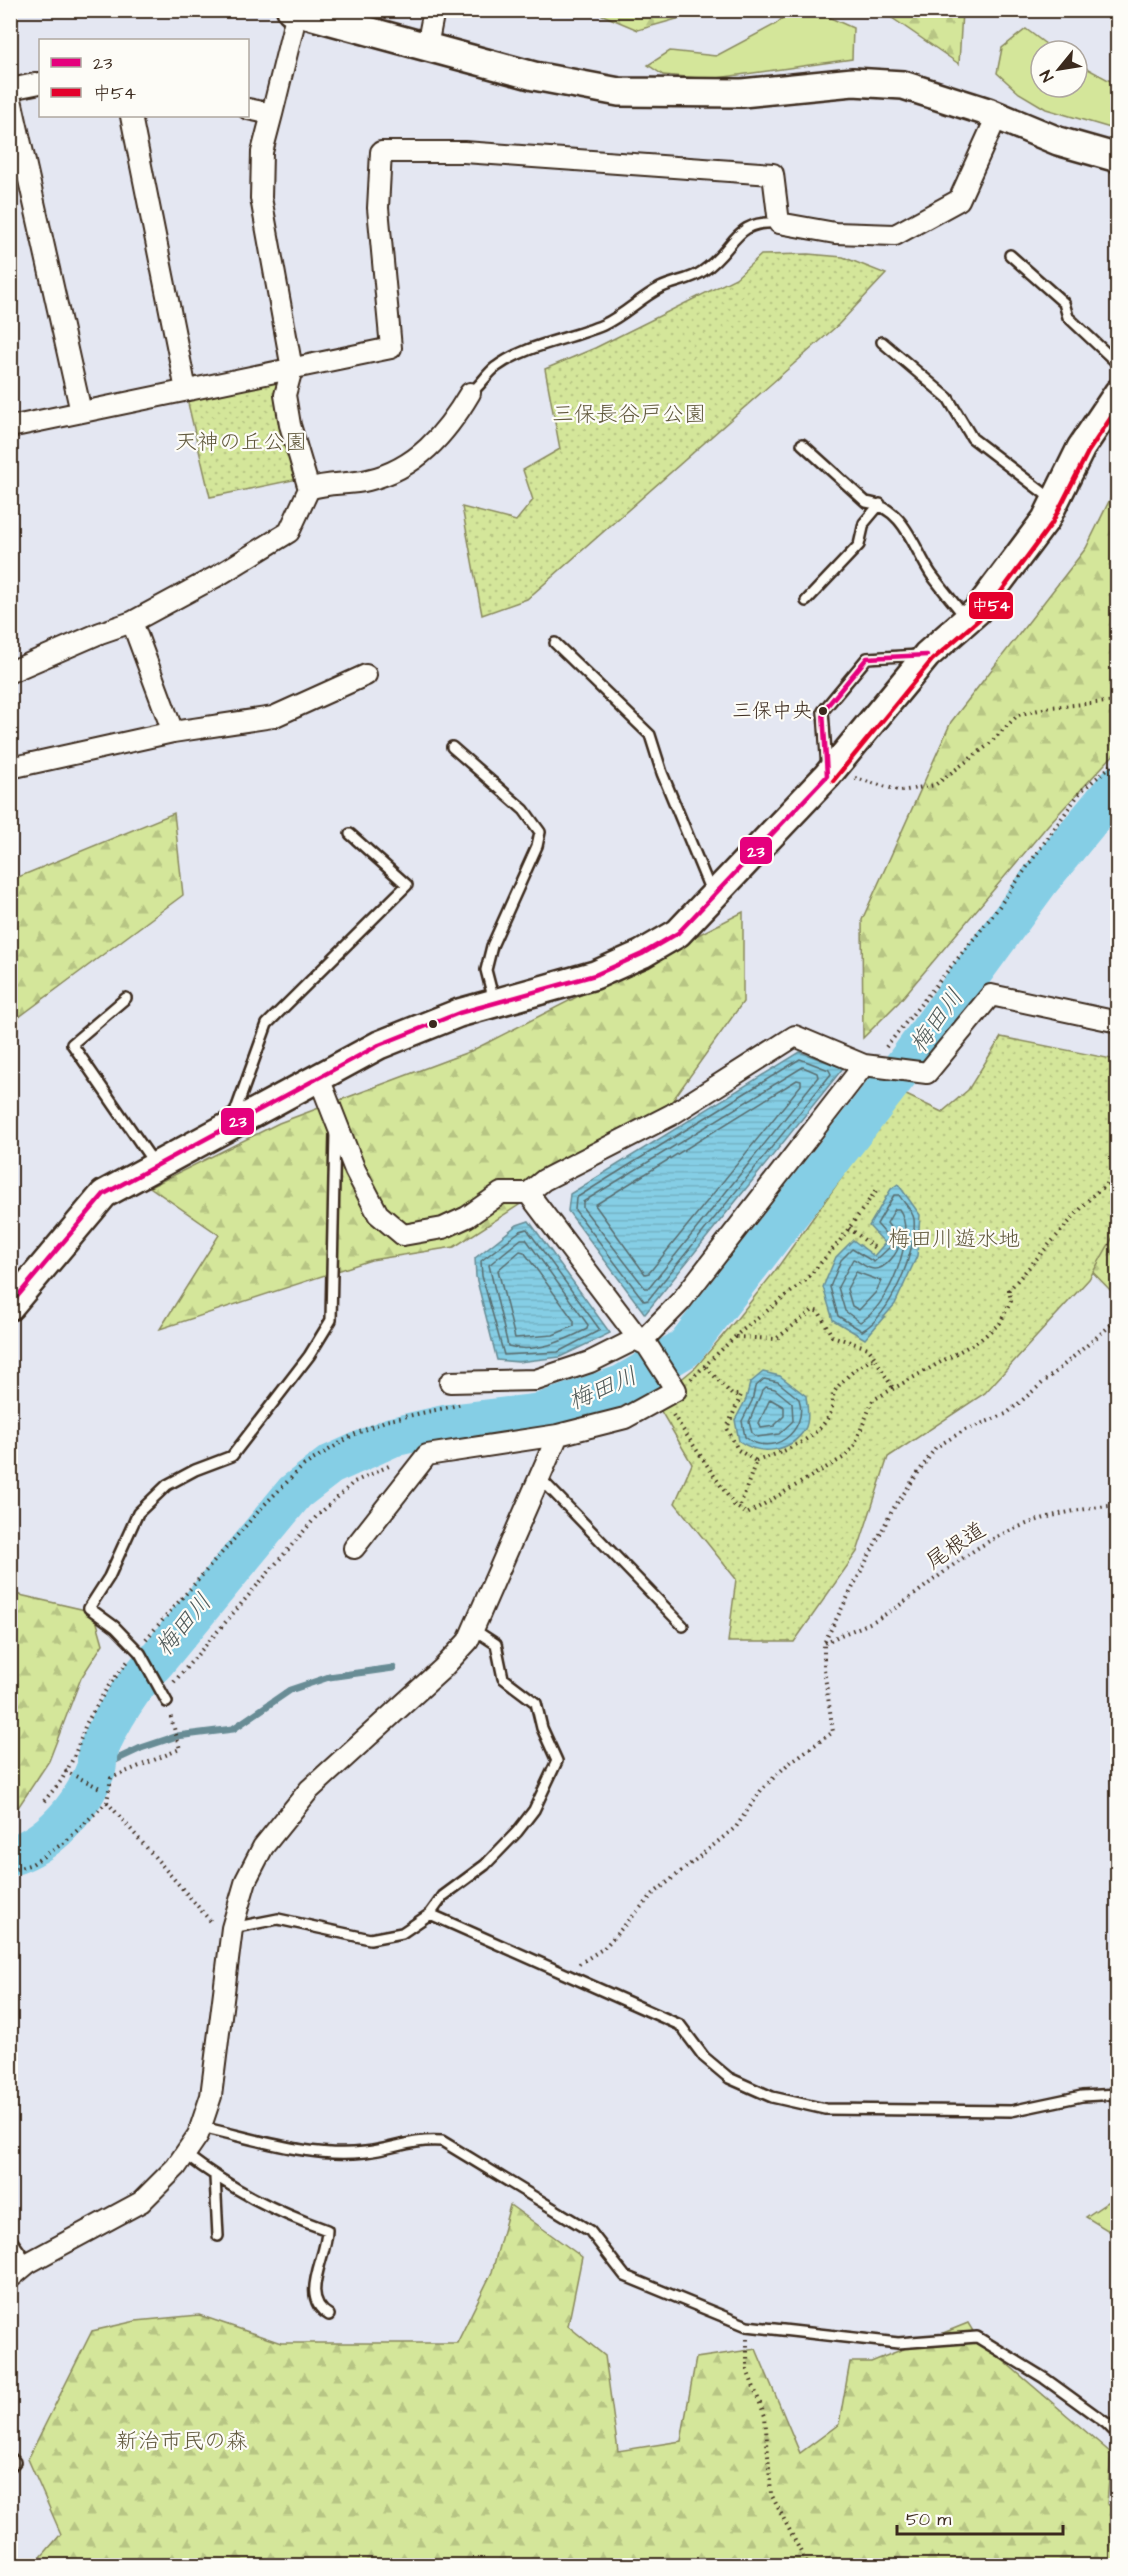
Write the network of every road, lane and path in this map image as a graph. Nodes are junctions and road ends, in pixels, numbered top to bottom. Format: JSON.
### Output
{"nodes":[{"id":1,"x":434,"y":10,"type":"edge"},
{"id":2,"x":294,"y":11,"type":"edge"},
{"id":3,"x":427,"y":46,"type":"junction"},
{"id":4,"x":39,"y":82,"type":"edge"},
{"id":5,"x":10,"y":89,"type":"edge"},
{"id":6,"x":10,"y":95,"type":"edge"},
{"id":7,"x":249,"y":109,"type":"edge"},
{"id":8,"x":272,"y":114,"type":"junction"},
{"id":9,"x":997,"y":116,"type":"junction"},
{"id":10,"x":131,"y":117,"type":"edge"},
{"id":11,"x":1118,"y":158,"type":"edge"},
{"id":12,"x":779,"y":223,"type":"junction"},
{"id":13,"x":1010,"y":255,"type":"dead end"},
{"id":14,"x":882,"y":342,"type":"dead end"},
{"id":15,"x":1118,"y":364,"type":"edge"},
{"id":16,"x":292,"y":369,"type":"junction"},
{"id":17,"x":186,"y":390,"type":"junction"},
{"id":18,"x":470,"y":393,"type":"joint"},
{"id":19,"x":1118,"y":393,"type":"edge"},
{"id":20,"x":81,"y":412,"type":"junction"},
{"id":21,"x":10,"y":427,"type":"edge"},
{"id":22,"x":802,"y":444,"type":"dead end"},
{"id":23,"x":309,"y":489,"type":"junction"},
{"id":24,"x":1055,"y":501,"type":"junction"},
{"id":25,"x":880,"y":504,"type":"junction"},
{"id":26,"x":806,"y":601,"type":"dead end"},
{"id":27,"x":967,"y":620,"type":"junction"},
{"id":28,"x":132,"y":622,"type":"junction"},
{"id":29,"x":555,"y":643,"type":"dead end"},
{"id":30,"x":927,"y":655,"type":"junction"},
{"id":31,"x":10,"y":672,"type":"edge"},
{"id":32,"x":366,"y":675,"type":"dead end"},
{"id":33,"x":1118,"y":701,"type":"edge"},
{"id":34,"x":173,"y":732,"type":"junction"},
{"id":35,"x":453,"y":747,"type":"dead end"},
{"id":36,"x":1118,"y":760,"type":"edge"},
{"id":37,"x":10,"y":768,"type":"edge"},
{"id":38,"x":827,"y":776,"type":"junction"},
{"id":39,"x":350,"y":834,"type":"dead end"},
{"id":40,"x":713,"y":896,"type":"junction"},
{"id":41,"x":126,"y":998,"type":"dead end"},
{"id":42,"x":494,"y":1003,"type":"junction"},
{"id":43,"x":1118,"y":1022,"type":"edge"},
{"id":44,"x":866,"y":1065,"type":"junction"},
{"id":45,"x":319,"y":1078,"type":"junction"},
{"id":46,"x":335,"y":1120,"type":"junction"},
{"id":47,"x":230,"y":1126,"type":"junction"},
{"id":48,"x":156,"y":1165,"type":"junction"},
{"id":49,"x":1118,"y":1175,"type":"edge"},
{"id":50,"x":878,"y":1188,"type":"dead end"},
{"id":51,"x":528,"y":1193,"type":"junction"},
{"id":52,"x":849,"y":1228,"type":"junction"},
{"id":53,"x":876,"y":1249,"type":"dead end"},
{"id":54,"x":10,"y":1305,"type":"edge"},
{"id":55,"x":1118,"y":1319,"type":"edge"},
{"id":56,"x":735,"y":1337,"type":"junction"},
{"id":57,"x":642,"y":1342,"type":"junction"},
{"id":58,"x":875,"y":1358,"type":"junction"},
{"id":59,"x":706,"y":1367,"type":"junction"},
{"id":60,"x":450,"y":1382,"type":"dead end"},
{"id":61,"x":894,"y":1389,"type":"junction"},
{"id":62,"x":682,"y":1391,"type":"junction"},
{"id":63,"x":473,"y":1403,"type":"dead end"},
{"id":64,"x":558,"y":1435,"type":"junction"},
{"id":65,"x":427,"y":1455,"type":"junction"},
{"id":66,"x":756,"y":1461,"type":"junction"},
{"id":67,"x":539,"y":1477,"type":"junction"},
{"id":68,"x":1118,"y":1505,"type":"edge"},
{"id":69,"x":739,"y":1509,"type":"junction"},
{"id":70,"x":354,"y":1548,"type":"dead end"},
{"id":71,"x":683,"y":1626,"type":"dead end"},
{"id":72,"x":474,"y":1629,"type":"junction"},
{"id":73,"x":824,"y":1643,"type":"junction"},
{"id":74,"x":138,"y":1652,"type":"junction"},
{"id":75,"x":165,"y":1699,"type":"junction"},
{"id":76,"x":67,"y":1772,"type":"junction"},
{"id":77,"x":102,"y":1789,"type":"dead end"},
{"id":78,"x":44,"y":1801,"type":"dead end"},
{"id":79,"x":108,"y":1802,"type":"junction"},
{"id":80,"x":10,"y":1871,"type":"edge"},
{"id":81,"x":430,"y":1914,"type":"junction"},
{"id":82,"x":232,"y":1928,"type":"junction"},
{"id":83,"x":568,"y":1974,"type":"junction"},
{"id":84,"x":1118,"y":2094,"type":"edge"},
{"id":85,"x":201,"y":2127,"type":"junction"},
{"id":86,"x":185,"y":2154,"type":"junction"},
{"id":87,"x":214,"y":2177,"type":"junction"},
{"id":88,"x":218,"y":2236,"type":"dead end"},
{"id":89,"x":10,"y":2238,"type":"edge"},
{"id":90,"x":28,"y":2263,"type":"junction"},
{"id":91,"x":10,"y":2278,"type":"edge"},
{"id":92,"x":329,"y":2315,"type":"dead end"},
{"id":93,"x":747,"y":2326,"type":"junction"},
{"id":94,"x":1118,"y":2435,"type":"edge"},
{"id":95,"x":10,"y":2457,"type":"edge"},
{"id":96,"x":10,"y":2467,"type":"edge"},
{"id":97,"x":808,"y":2565,"type":"edge"}],
"edges":[{"from":1,"to":3,"type":"street"},
{"from":2,"to":3,"type":"street"},
{"from":2,"to":8,"type":"street"},
{"from":3,"to":9,"type":"street"},
{"from":4,"to":5,"type":"street"},
{"from":6,"to":20,"type":"street"},
{"from":7,"to":8,"type":"street"},
{"from":8,"to":16,"type":"street"},
{"from":9,"to":11,"type":"street"},
{"from":9,"to":12,"type":"street"},
{"from":10,"to":17,"type":"street"},
{"from":12,"to":16,"type":"street"},
{"from":12,"to":18,"type":"lane"},
{"from":13,"to":15,"type":"lane"},
{"from":14,"to":24,"type":"lane"},
{"from":16,"to":17,"type":"street"},
{"from":16,"to":23,"type":"street"},
{"from":17,"to":20,"type":"street"},
{"from":18,"to":23,"type":"street"},
{"from":19,"to":24,"type":"street"},
{"from":20,"to":21,"type":"street"},
{"from":22,"to":25,"type":"lane"},
{"from":23,"to":28,"type":"street"},
{"from":24,"to":27,"type":"street"},
{"from":25,"to":26,"type":"lane"},
{"from":25,"to":27,"type":"lane"},
{"from":27,"to":30,"type":"street"},
{"from":28,"to":31,"type":"street"},
{"from":28,"to":34,"type":"street"},
{"from":29,"to":40,"type":"lane"},
{"from":30,"to":38,"type":"street"},
{"from":30,"to":38,"type":"lane"},
{"from":32,"to":34,"type":"street"},
{"from":33,"to":38,"type":"path"},
{"from":34,"to":37,"type":"street"},
{"from":35,"to":42,"type":"lane"},
{"from":36,"to":44,"type":"path"},
{"from":38,"to":40,"type":"street"},
{"from":39,"to":47,"type":"lane"},
{"from":40,"to":42,"type":"street"},
{"from":41,"to":48,"type":"lane"},
{"from":42,"to":45,"type":"street"},
{"from":43,"to":44,"type":"street"},
{"from":44,"to":51,"type":"street"},
{"from":44,"to":57,"type":"street"},
{"from":45,"to":46,"type":"street"},
{"from":45,"to":47,"type":"street"},
{"from":46,"to":51,"type":"street"},
{"from":46,"to":74,"type":"lane"},
{"from":47,"to":48,"type":"street"},
{"from":48,"to":54,"type":"street"},
{"from":49,"to":61,"type":"path"},
{"from":50,"to":52,"type":"path"},
{"from":51,"to":57,"type":"street"},
{"from":52,"to":53,"type":"path"},
{"from":52,"to":56,"type":"path"},
{"from":55,"to":73,"type":"path"},
{"from":56,"to":58,"type":"path"},
{"from":56,"to":59,"type":"path"},
{"from":57,"to":60,"type":"street"},
{"from":57,"to":62,"type":"street"},
{"from":58,"to":61,"type":"path"},
{"from":58,"to":66,"type":"path"},
{"from":59,"to":62,"type":"path"},
{"from":59,"to":66,"type":"path"},
{"from":61,"to":69,"type":"path"},
{"from":62,"to":64,"type":"street"},
{"from":62,"to":69,"type":"path"},
{"from":63,"to":74,"type":"path"},
{"from":64,"to":65,"type":"street"},
{"from":64,"to":67,"type":"street"},
{"from":65,"to":70,"type":"street"},
{"from":65,"to":75,"type":"path"},
{"from":66,"to":69,"type":"path"},
{"from":67,"to":71,"type":"lane"},
{"from":67,"to":72,"type":"street"},
{"from":68,"to":73,"type":"path","name":"尾根道"},
{"from":72,"to":81,"type":"lane"},
{"from":72,"to":82,"type":"street"},
{"from":73,"to":83,"type":"path"},
{"from":74,"to":75,"type":"lane"},
{"from":74,"to":76,"type":"path"},
{"from":75,"to":79,"type":"path"},
{"from":76,"to":77,"type":"path"},
{"from":76,"to":78,"type":"path"},
{"from":79,"to":80,"type":"path"},
{"from":79,"to":82,"type":"path"},
{"from":81,"to":82,"type":"lane"},
{"from":81,"to":83,"type":"lane"},
{"from":82,"to":85,"type":"street"},
{"from":83,"to":84,"type":"lane"},
{"from":85,"to":86,"type":"street"},
{"from":85,"to":93,"type":"lane"},
{"from":86,"to":87,"type":"lane"},
{"from":86,"to":90,"type":"street"},
{"from":87,"to":88,"type":"lane"},
{"from":87,"to":92,"type":"lane"},
{"from":89,"to":90,"type":"lane"},
{"from":90,"to":91,"type":"street"},
{"from":93,"to":94,"type":"lane"},
{"from":93,"to":97,"type":"path"},
{"from":95,"to":96,"type":"lane"}]}
